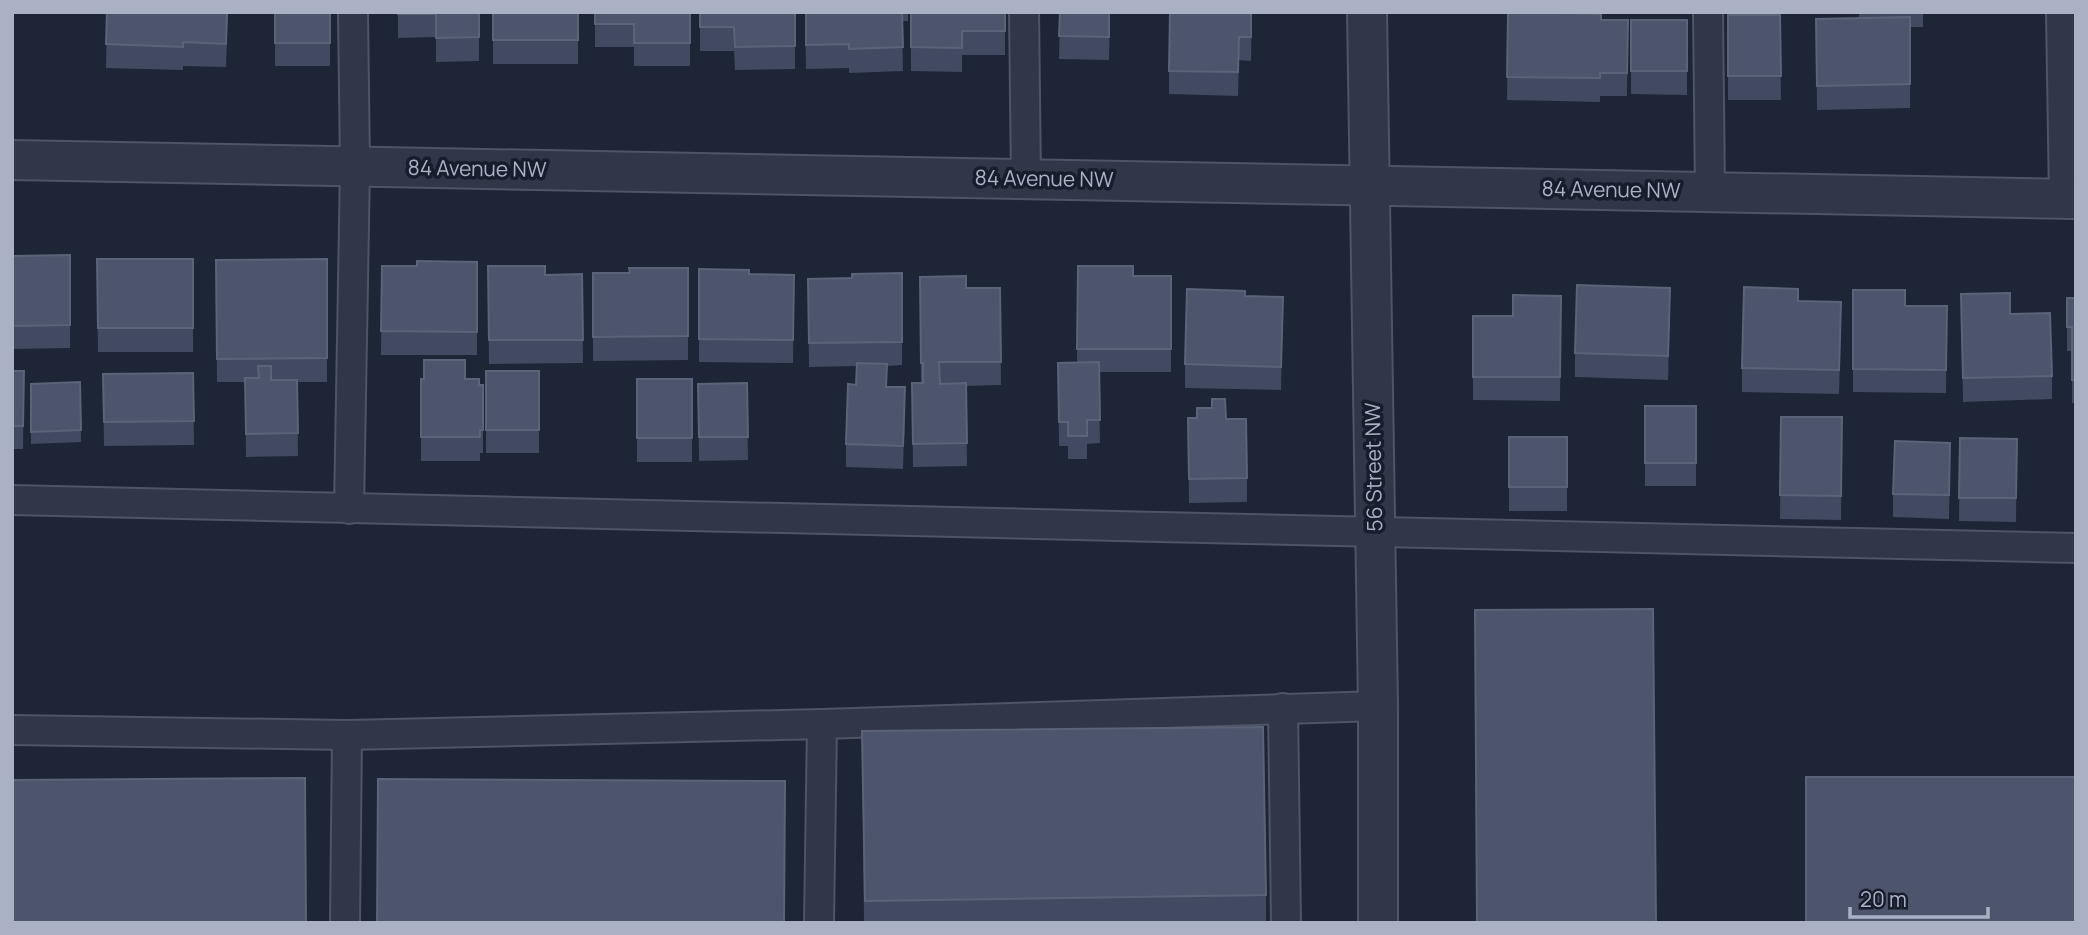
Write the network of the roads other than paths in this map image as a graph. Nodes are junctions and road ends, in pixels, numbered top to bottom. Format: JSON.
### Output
{"nodes":[{"id":1,"x":353,"y":12,"type":"edge"},
{"id":2,"x":1024,"y":12,"type":"edge"},
{"id":3,"x":1367,"y":12,"type":"edge"},
{"id":4,"x":1708,"y":12,"type":"edge"},
{"id":5,"x":2066,"y":12,"type":"edge"},
{"id":6,"x":12,"y":160,"type":"edge"},
{"id":7,"x":355,"y":167,"type":"junction"},
{"id":8,"x":1026,"y":179,"type":"junction"},
{"id":9,"x":1370,"y":185,"type":"junction"},
{"id":10,"x":1710,"y":192,"type":"junction"},
{"id":11,"x":2072,"y":199,"type":"edge"},
{"id":12,"x":12,"y":500,"type":"edge"},
{"id":13,"x":349,"y":509,"type":"junction"},
{"id":14,"x":1375,"y":530,"type":"junction"},
{"id":15,"x":2076,"y":548,"type":"edge"},
{"id":16,"x":1378,"y":706,"type":"junction"},
{"id":17,"x":1283,"y":708,"type":"junction"},
{"id":18,"x":822,"y":724,"type":"junction"},
{"id":19,"x":12,"y":730,"type":"edge"},
{"id":20,"x":346,"y":735,"type":"junction"},
{"id":21,"x":345,"y":923,"type":"edge"},
{"id":22,"x":819,"y":923,"type":"edge"},
{"id":23,"x":1286,"y":923,"type":"edge"},
{"id":24,"x":1378,"y":923,"type":"edge"}],
"edges":[{"from":1,"to":7,"type":"lane"},
{"from":2,"to":8,"type":"lane"},
{"from":3,"to":9,"type":"street","name":"56 Street NW"},
{"from":4,"to":10,"type":"lane"},
{"from":5,"to":11,"type":"street"},
{"from":6,"to":7,"type":"street","name":"84 Avenue NW"},
{"from":7,"to":8,"type":"street","name":"84 Avenue NW"},
{"from":7,"to":13,"type":"lane"},
{"from":8,"to":9,"type":"street","name":"84 Avenue NW"},
{"from":9,"to":10,"type":"street","name":"84 Avenue NW"},
{"from":9,"to":14,"type":"street","name":"56 Street NW"},
{"from":10,"to":11,"type":"street","name":"84 Avenue NW"},
{"from":12,"to":13,"type":"lane"},
{"from":13,"to":14,"type":"lane"},
{"from":14,"to":15,"type":"lane"},
{"from":14,"to":16,"type":"street","name":"56 Street NW"},
{"from":16,"to":17,"type":"lane"},
{"from":16,"to":24,"type":"street","name":"56 Street NW"},
{"from":17,"to":18,"type":"lane"},
{"from":17,"to":23,"type":"lane"},
{"from":18,"to":20,"type":"lane"},
{"from":18,"to":22,"type":"lane"},
{"from":19,"to":20,"type":"lane"},
{"from":20,"to":21,"type":"lane"}]}
